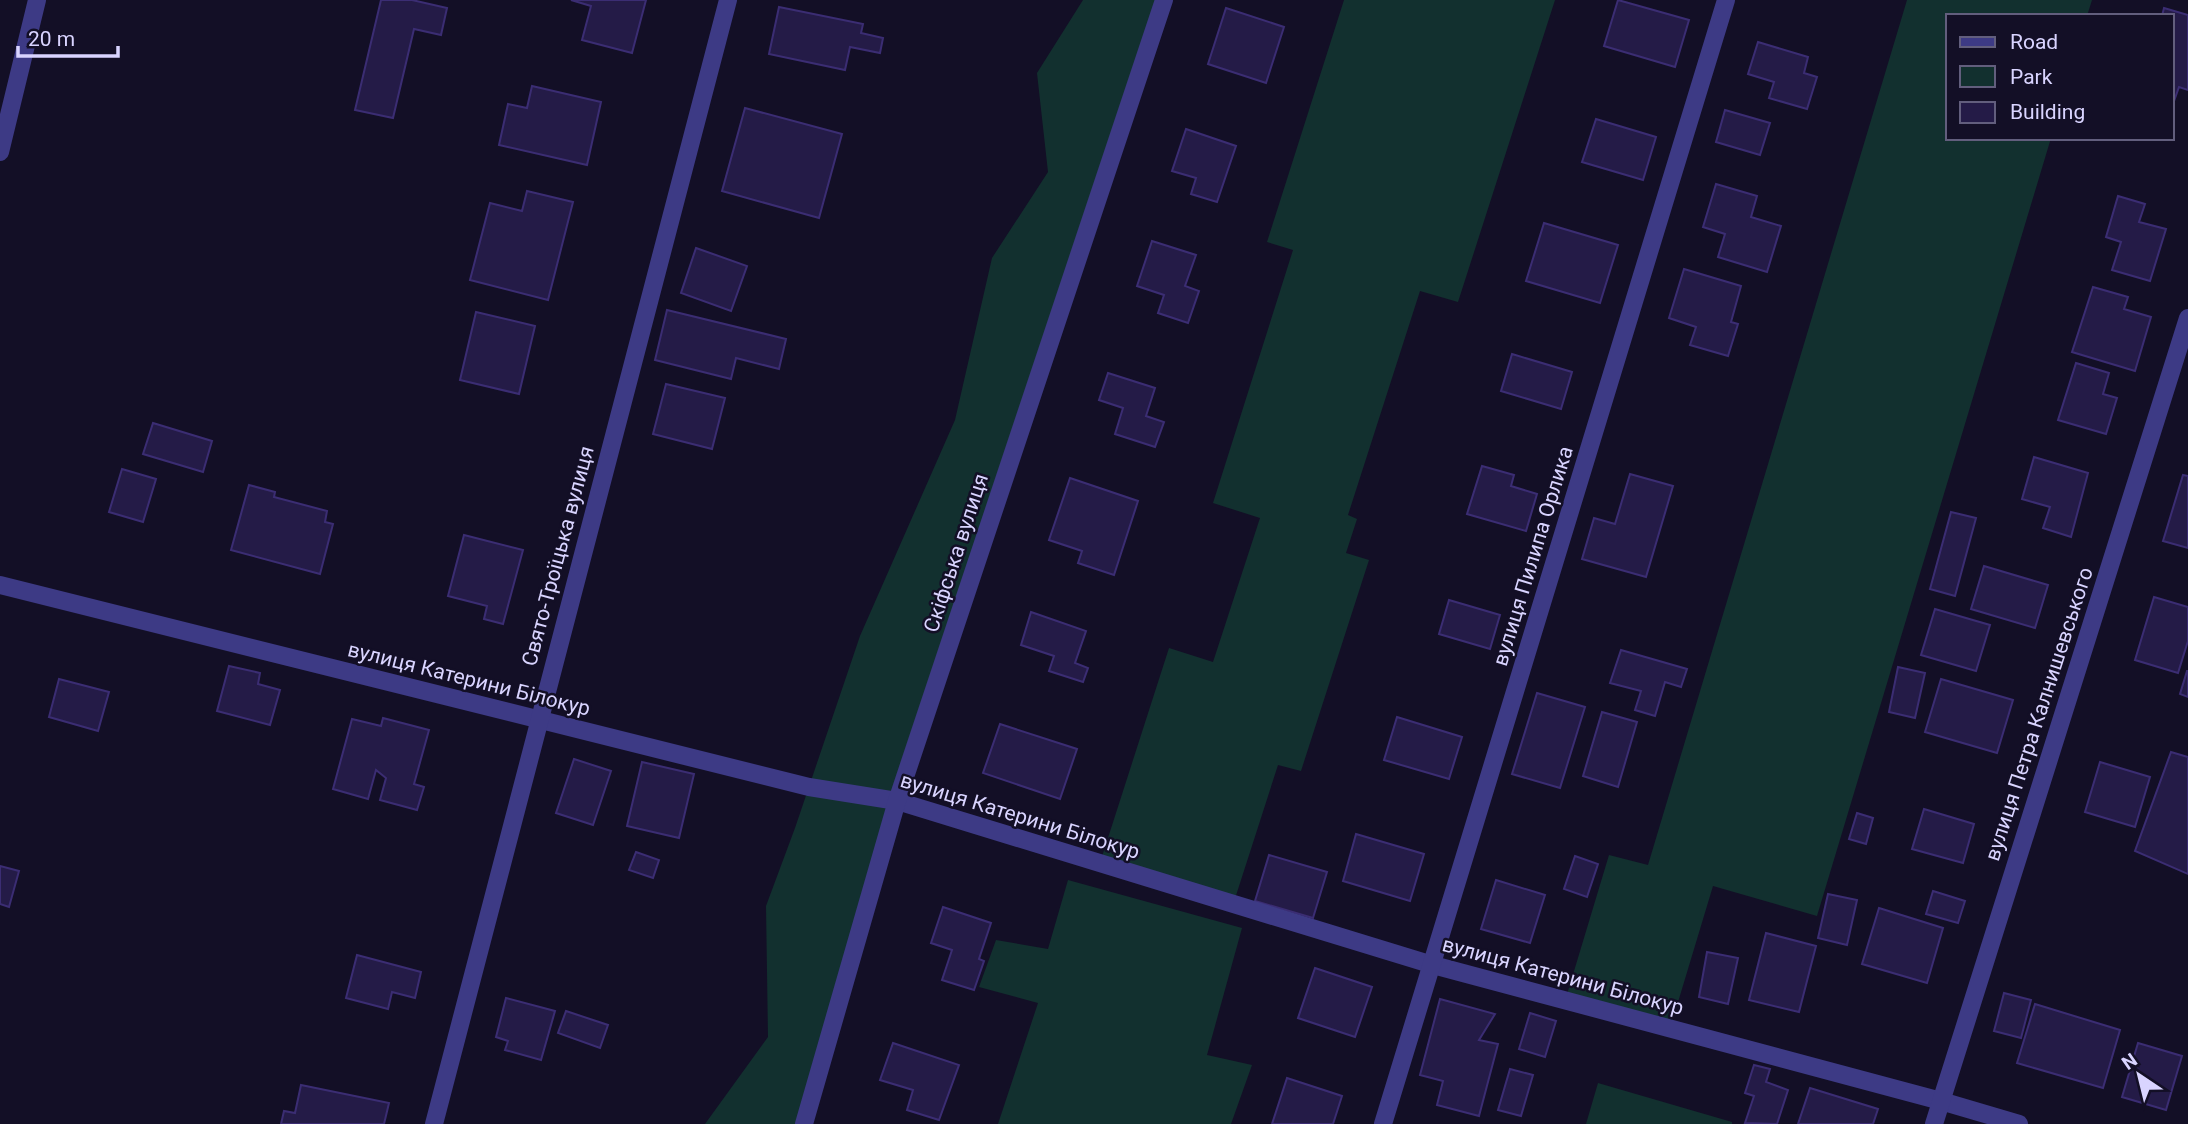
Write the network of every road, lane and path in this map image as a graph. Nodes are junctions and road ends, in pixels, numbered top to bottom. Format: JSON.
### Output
{"nodes":[{"id":1,"x":37,"y":0,"type":"edge"},
{"id":2,"x":728,"y":0,"type":"edge"},
{"id":3,"x":1164,"y":0,"type":"edge"},
{"id":4,"x":1726,"y":0,"type":"edge"},
{"id":5,"x":0,"y":152,"type":"edge"},
{"id":6,"x":2188,"y":318,"type":"edge"},
{"id":7,"x":0,"y":585,"type":"edge"},
{"id":8,"x":538,"y":720,"type":"junction"},
{"id":9,"x":897,"y":801,"type":"junction"},
{"id":10,"x":1433,"y":965,"type":"junction"},
{"id":11,"x":1941,"y":1101,"type":"junction"},
{"id":12,"x":434,"y":1124,"type":"edge"},
{"id":13,"x":804,"y":1124,"type":"edge"},
{"id":14,"x":1383,"y":1124,"type":"edge"},
{"id":15,"x":1934,"y":1124,"type":"edge"},
{"id":16,"x":2019,"y":1124,"type":"edge"}],
"edges":[{"from":1,"to":5,"type":"street"},
{"from":2,"to":8,"type":"street","name":"Свято-Троїцька вулиця"},
{"from":3,"to":9,"type":"street","name":"Скіфська вулиця"},
{"from":4,"to":10,"type":"street","name":"вулиця Пилипа Орлика"},
{"from":6,"to":11,"type":"street","name":"вулиця Петра Калнишевського"},
{"from":7,"to":8,"type":"street","name":"вулиця Катерини Білокур"},
{"from":8,"to":9,"type":"street","name":"вулиця Катерини Білокур"},
{"from":8,"to":12,"type":"street","name":"Свято-Троїцька вулиця"},
{"from":9,"to":10,"type":"street","name":"вулиця Катерини Білокур"},
{"from":9,"to":13,"type":"street","name":"Скіфська вулиця"},
{"from":10,"to":11,"type":"street","name":"вулиця Катерини Білокур"},
{"from":10,"to":14,"type":"street","name":"вулиця Пилипа Орлика"},
{"from":11,"to":15,"type":"street","name":"вулиця Петра Калнишевського"},
{"from":11,"to":16,"type":"street","name":"вулиця Катерини Білокур"}]}
